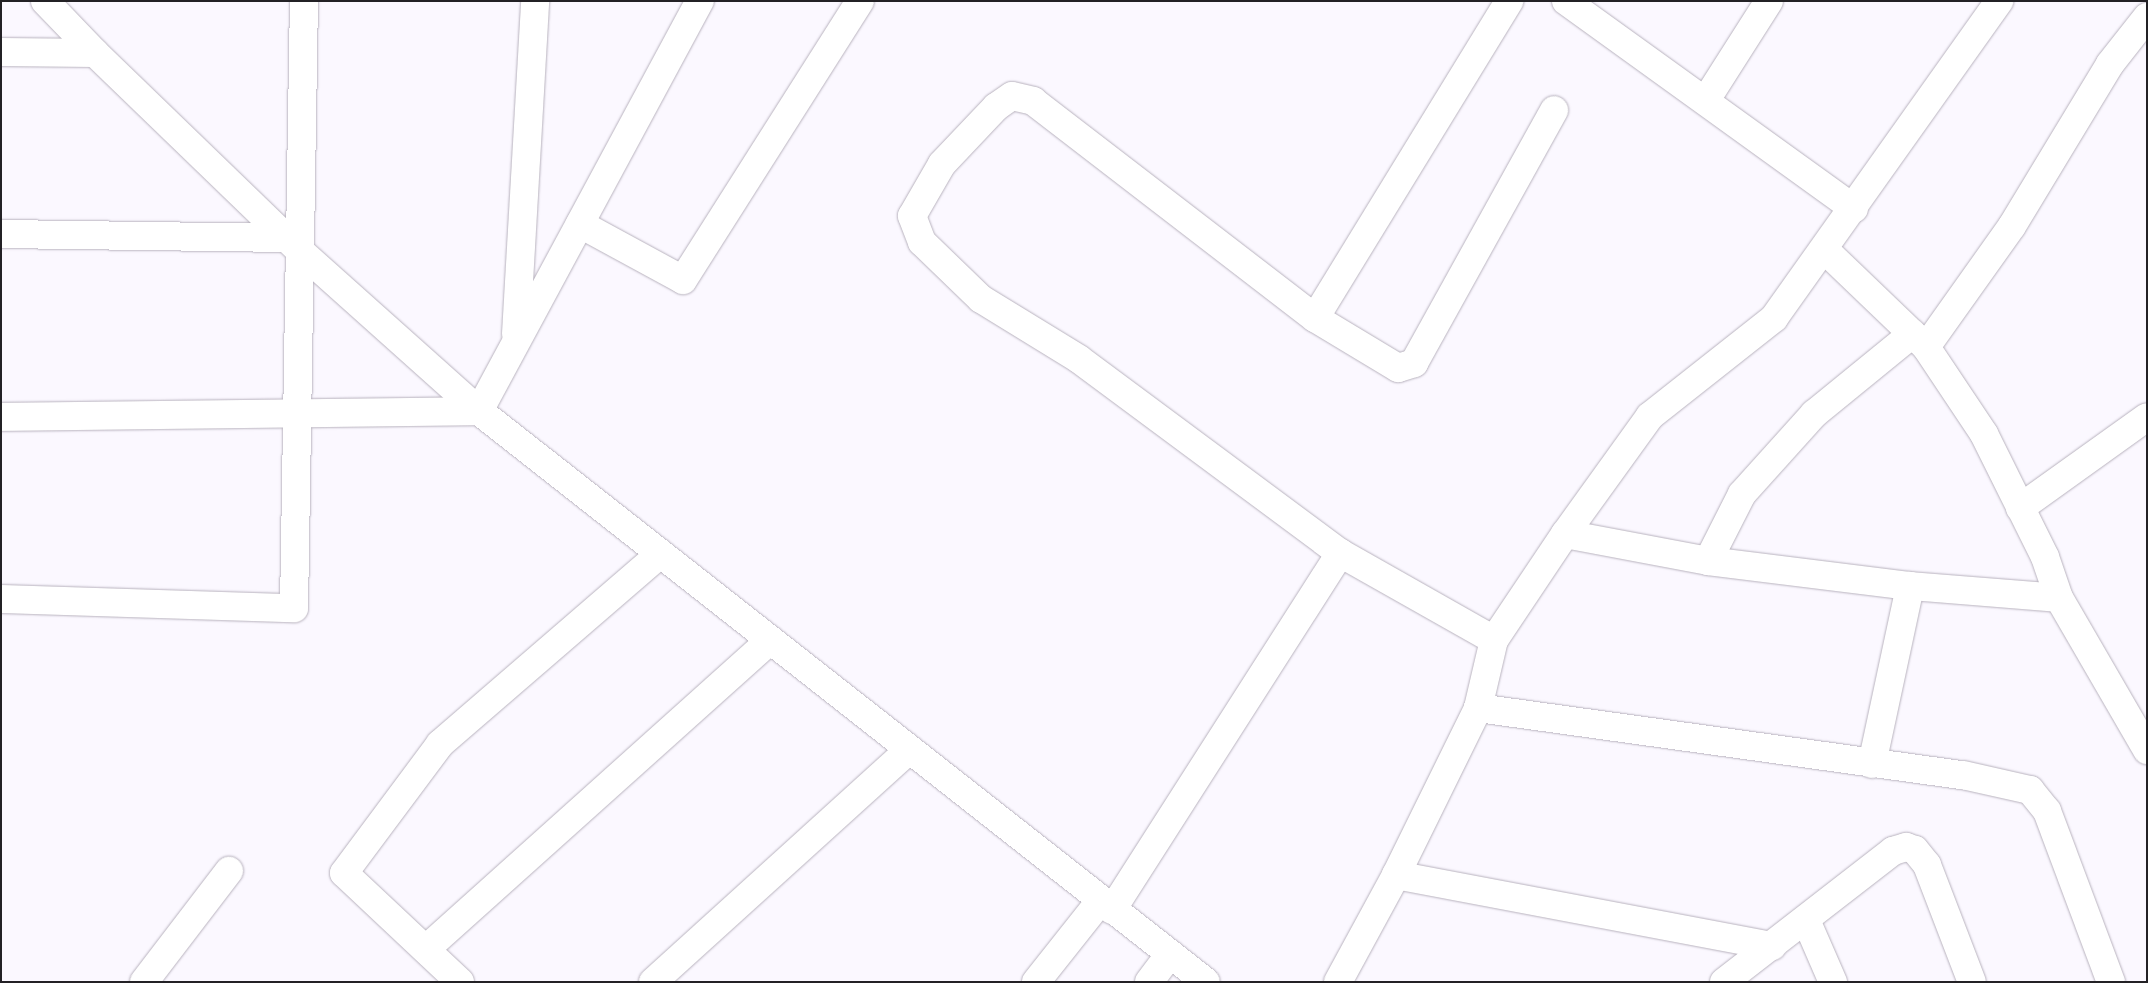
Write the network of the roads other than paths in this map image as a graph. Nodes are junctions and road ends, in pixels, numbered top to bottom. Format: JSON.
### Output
{"nodes":[{"id":1,"x":46,"y":1,"type":"edge"},
{"id":2,"x":304,"y":1,"type":"edge"},
{"id":3,"x":535,"y":1,"type":"edge"},
{"id":4,"x":700,"y":1,"type":"edge"},
{"id":5,"x":860,"y":1,"type":"edge"},
{"id":6,"x":1509,"y":1,"type":"edge"},
{"id":7,"x":1566,"y":1,"type":"edge"},
{"id":8,"x":1770,"y":1,"type":"edge"},
{"id":9,"x":1999,"y":1,"type":"edge"},
{"id":10,"x":2147,"y":17,"type":"edge"},
{"id":11,"x":1,"y":52,"type":"edge"},
{"id":12,"x":95,"y":53,"type":"junction"},
{"id":13,"x":1706,"y":100,"type":"junction"},
{"id":14,"x":1554,"y":110,"type":"dead end"},
{"id":15,"x":1854,"y":209,"type":"junction"},
{"id":16,"x":580,"y":224,"type":"junction"},
{"id":17,"x":1,"y":234,"type":"edge"},
{"id":18,"x":294,"y":244,"type":"junction"},
{"id":19,"x":1825,"y":250,"type":"junction"},
{"id":20,"x":1315,"y":318,"type":"junction"},
{"id":21,"x":1919,"y":340,"type":"junction"},
{"id":22,"x":516,"y":342,"type":"junction"},
{"id":23,"x":478,"y":411,"type":"junction"},
{"id":24,"x":298,"y":414,"type":"junction"},
{"id":25,"x":1,"y":417,"type":"edge"},
{"id":26,"x":2147,"y":417,"type":"edge"},
{"id":27,"x":2020,"y":508,"type":"junction"},
{"id":28,"x":1565,"y":534,"type":"junction"},
{"id":29,"x":1340,"y":553,"type":"junction"},
{"id":30,"x":660,"y":554,"type":"junction"},
{"id":31,"x":1708,"y":561,"type":"junction"},
{"id":32,"x":1910,"y":586,"type":"junction"},
{"id":33,"x":2059,"y":598,"type":"junction"},
{"id":34,"x":1,"y":599,"type":"edge"},
{"id":35,"x":770,"y":640,"type":"junction"},
{"id":36,"x":1494,"y":640,"type":"junction"},
{"id":37,"x":1478,"y":708,"type":"junction"},
{"id":38,"x":2140,"y":720,"type":"edge"},
{"id":39,"x":909,"y":750,"type":"junction"},
{"id":40,"x":2147,"y":750,"type":"edge"},
{"id":41,"x":1872,"y":764,"type":"junction"},
{"id":42,"x":230,"y":871,"type":"dead end"},
{"id":43,"x":1396,"y":875,"type":"junction"},
{"id":44,"x":1107,"y":905,"type":"junction"},
{"id":45,"x":1806,"y":920,"type":"junction"},
{"id":46,"x":1772,"y":946,"type":"junction"},
{"id":47,"x":426,"y":949,"type":"junction"},
{"id":48,"x":1170,"y":954,"type":"junction"},
{"id":49,"x":144,"y":982,"type":"edge"},
{"id":50,"x":460,"y":982,"type":"edge"},
{"id":51,"x":653,"y":982,"type":"edge"},
{"id":52,"x":1036,"y":982,"type":"edge"},
{"id":53,"x":1149,"y":982,"type":"edge"},
{"id":54,"x":1206,"y":982,"type":"edge"},
{"id":55,"x":1338,"y":982,"type":"edge"},
{"id":56,"x":1724,"y":982,"type":"edge"},
{"id":57,"x":1834,"y":982,"type":"edge"},
{"id":58,"x":1972,"y":982,"type":"edge"},
{"id":59,"x":2111,"y":982,"type":"edge"}],
"edges":[{"from":1,"to":12,"type":"street"},
{"from":2,"to":18,"type":"street"},
{"from":3,"to":22,"type":"street"},
{"from":4,"to":16,"type":"street"},
{"from":5,"to":16,"type":"street"},
{"from":6,"to":20,"type":"street"},
{"from":7,"to":13,"type":"street"},
{"from":8,"to":13,"type":"street"},
{"from":9,"to":15,"type":"street"},
{"from":10,"to":21,"type":"street"},
{"from":11,"to":12,"type":"street"},
{"from":12,"to":18,"type":"street"},
{"from":13,"to":15,"type":"street"},
{"from":14,"to":20,"type":"street"},
{"from":15,"to":19,"type":"street"},
{"from":16,"to":22,"type":"street"},
{"from":17,"to":18,"type":"street"},
{"from":18,"to":23,"type":"street"},
{"from":18,"to":24,"type":"street"},
{"from":19,"to":21,"type":"street"},
{"from":19,"to":28,"type":"street"},
{"from":20,"to":29,"type":"street"},
{"from":21,"to":27,"type":"street"},
{"from":21,"to":31,"type":"street"},
{"from":22,"to":23,"type":"street"},
{"from":23,"to":24,"type":"street"},
{"from":23,"to":30,"type":"street"},
{"from":24,"to":25,"type":"street"},
{"from":24,"to":34,"type":"street"},
{"from":26,"to":27,"type":"street"},
{"from":27,"to":33,"type":"street"},
{"from":28,"to":31,"type":"street"},
{"from":28,"to":36,"type":"street"},
{"from":29,"to":36,"type":"street"},
{"from":29,"to":44,"type":"street"},
{"from":30,"to":35,"type":"street"},
{"from":30,"to":47,"type":"street"},
{"from":31,"to":32,"type":"street"},
{"from":32,"to":33,"type":"street"},
{"from":32,"to":41,"type":"street"},
{"from":33,"to":38,"type":"street"},
{"from":35,"to":39,"type":"street"},
{"from":35,"to":47,"type":"street"},
{"from":36,"to":37,"type":"street"},
{"from":37,"to":41,"type":"street"},
{"from":37,"to":43,"type":"street"},
{"from":38,"to":40,"type":"street"},
{"from":39,"to":44,"type":"street"},
{"from":39,"to":51,"type":"street"},
{"from":41,"to":59,"type":"street"},
{"from":42,"to":49,"type":"street"},
{"from":43,"to":46,"type":"street"},
{"from":43,"to":55,"type":"street"},
{"from":44,"to":48,"type":"street"},
{"from":44,"to":52,"type":"street"},
{"from":45,"to":46,"type":"street"},
{"from":45,"to":57,"type":"street"},
{"from":45,"to":58,"type":"street"},
{"from":46,"to":56,"type":"street"},
{"from":47,"to":50,"type":"street"},
{"from":48,"to":53,"type":"street"},
{"from":48,"to":54,"type":"street"}]}
